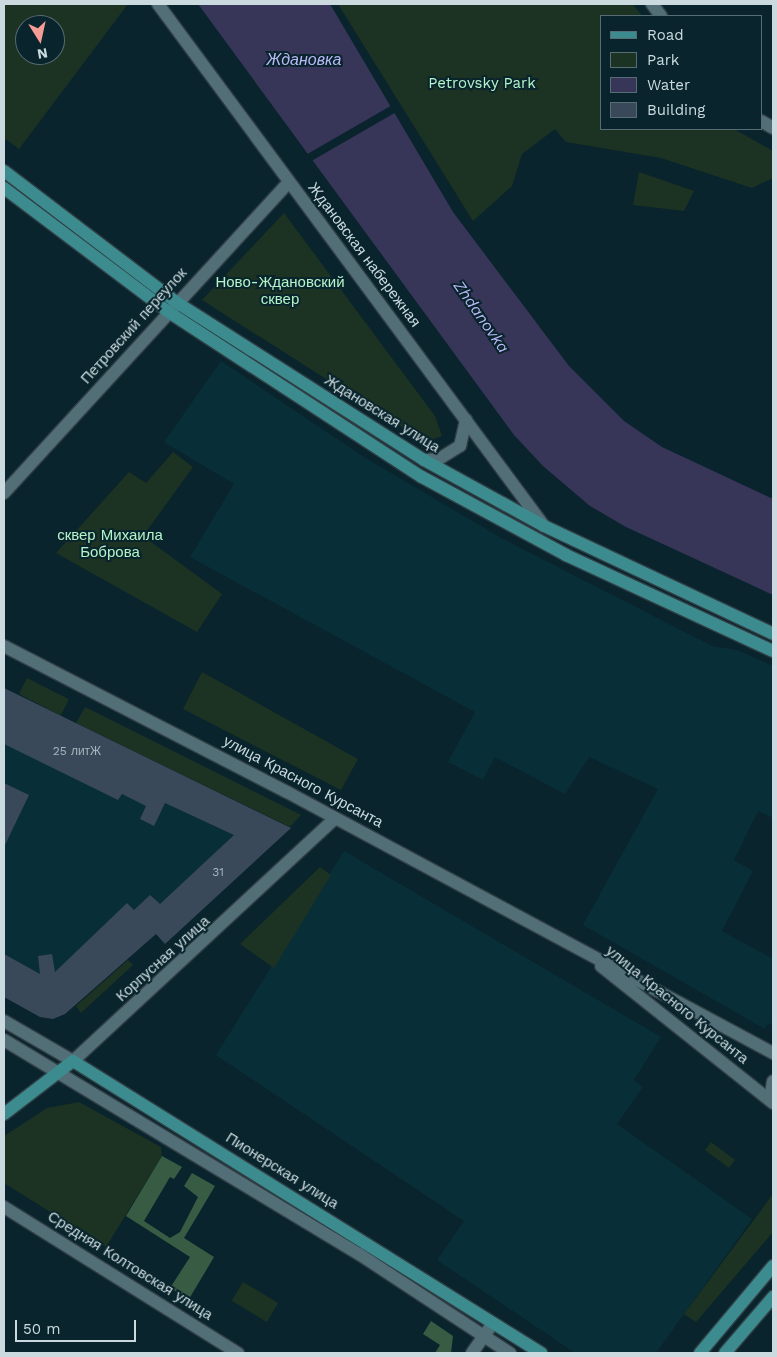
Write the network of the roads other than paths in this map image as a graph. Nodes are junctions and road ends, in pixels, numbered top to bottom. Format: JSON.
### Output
{"nodes":[{"id":1,"x":158,"y":4,"type":"edge"},
{"id":2,"x":652,"y":4,"type":"edge"},
{"id":3,"x":660,"y":15,"type":"edge"},
{"id":4,"x":4,"y":171,"type":"edge"},
{"id":5,"x":289,"y":182,"type":"junction"},
{"id":6,"x":4,"y":188,"type":"edge"},
{"id":7,"x":172,"y":307,"type":"junction"},
{"id":8,"x":466,"y":420,"type":"junction"},
{"id":9,"x":424,"y":460,"type":"junction"},
{"id":10,"x":4,"y":493,"type":"edge"},
{"id":11,"x":544,"y":526,"type":"junction"},
{"id":12,"x":773,"y":634,"type":"edge"},
{"id":13,"x":4,"y":646,"type":"edge"},
{"id":14,"x":773,"y":651,"type":"edge"},
{"id":15,"x":335,"y":818,"type":"junction"},
{"id":16,"x":584,"y":952,"type":"junction"},
{"id":17,"x":4,"y":1021,"type":"edge"},
{"id":18,"x":4,"y":1040,"type":"edge"},
{"id":19,"x":773,"y":1053,"type":"edge"},
{"id":20,"x":73,"y":1061,"type":"junction"},
{"id":21,"x":60,"y":1072,"type":"junction"},
{"id":22,"x":773,"y":1081,"type":"edge"},
{"id":23,"x":772,"y":1101,"type":"edge"},
{"id":24,"x":4,"y":1114,"type":"edge"},
{"id":25,"x":4,"y":1207,"type":"edge"},
{"id":26,"x":773,"y":1266,"type":"edge"},
{"id":27,"x":773,"y":1297,"type":"edge"},
{"id":28,"x":494,"y":1322,"type":"junction"},
{"id":29,"x":484,"y":1336,"type":"junction"},
{"id":30,"x":238,"y":1353,"type":"edge"},
{"id":31,"x":472,"y":1353,"type":"edge"},
{"id":32,"x":510,"y":1353,"type":"edge"},
{"id":33,"x":541,"y":1353,"type":"edge"},
{"id":34,"x":700,"y":1353,"type":"edge"},
{"id":35,"x":725,"y":1353,"type":"edge"}],
"edges":[{"from":1,"to":5,"type":"street","name":"Ждановская набережная"},
{"from":2,"to":3,"type":"street"},
{"from":4,"to":7,"type":"main road","name":"Ждановская улица"},
{"from":5,"to":7,"type":"street","name":"Петровский переулок"},
{"from":5,"to":8,"type":"street","name":"Ждановская набережная"},
{"from":6,"to":7,"type":"main road","name":"Ждановская улица"},
{"from":7,"to":9,"type":"main road","name":"Ждановская улица"},
{"from":7,"to":10,"type":"street","name":"Петровский переулок"},
{"from":7,"to":14,"type":"main road","name":"Ждановская улица"},
{"from":8,"to":9,"type":"street"},
{"from":8,"to":11,"type":"street","name":"Ждановская набережная"},
{"from":9,"to":11,"type":"main road","name":"Ждановская улица"},
{"from":11,"to":12,"type":"main road","name":"Ждановская улица"},
{"from":13,"to":15,"type":"street","name":"улица Красного Курсанта"},
{"from":15,"to":16,"type":"street","name":"улица Красного Курсанта"},
{"from":15,"to":20,"type":"street","name":"Корпусная улица"},
{"from":16,"to":19,"type":"street","name":"улица Красного Курсанта"},
{"from":16,"to":23,"type":"street","name":"улица Красного Курсанта"},
{"from":17,"to":20,"type":"street","name":"Пионерская улица"},
{"from":18,"to":21,"type":"street","name":"Пионерская улица"},
{"from":20,"to":21,"type":"main road","name":"Корпусная улица"},
{"from":20,"to":28,"type":"main road","name":"Пионерская улица"},
{"from":21,"to":24,"type":"main road","name":"Корпусная улица"},
{"from":21,"to":29,"type":"street","name":"Пионерская улица"},
{"from":22,"to":23,"type":"street"},
{"from":25,"to":30,"type":"street","name":"Средняя Колтовская улица"},
{"from":26,"to":34,"type":"main road"},
{"from":27,"to":35,"type":"main road"},
{"from":28,"to":29,"type":"street"},
{"from":28,"to":33,"type":"main road","name":"Пионерская улица"},
{"from":29,"to":31,"type":"street"},
{"from":29,"to":32,"type":"street","name":"Пионерская улица"}]}
